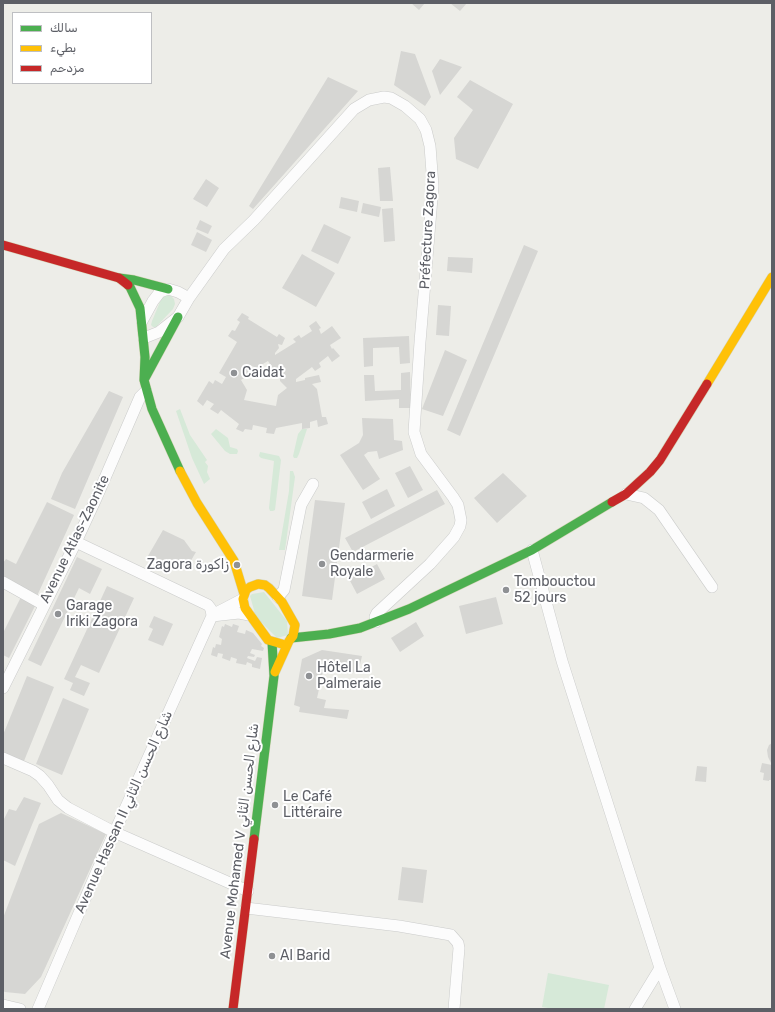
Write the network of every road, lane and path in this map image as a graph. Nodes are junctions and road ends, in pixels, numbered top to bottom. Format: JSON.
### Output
{"nodes":[{"id":1,"x":3,"y":244,"type":"edge"},
{"id":2,"x":772,"y":277,"type":"edge"},
{"id":3,"x":119,"y":278,"type":"junction"},
{"id":4,"x":168,"y":289,"type":"junction"},
{"id":5,"x":189,"y":298,"type":"junction"},
{"id":6,"x":178,"y":317,"type":"junction"},
{"id":7,"x":142,"y":320,"type":"junction"},
{"id":8,"x":144,"y":338,"type":"junction"},
{"id":9,"x":145,"y":386,"type":"junction"},
{"id":10,"x":313,"y":484,"type":"dead end"},
{"id":11,"x":626,"y":494,"type":"junction"},
{"id":12,"x":76,"y":542,"type":"junction"},
{"id":13,"x":532,"y":550,"type":"junction"},
{"id":14,"x":234,"y":561,"type":"junction"},
{"id":15,"x":3,"y":582,"type":"edge"},
{"id":16,"x":262,"y":585,"type":"junction"},
{"id":17,"x":712,"y":587,"type":"dead end"},
{"id":18,"x":243,"y":596,"type":"junction"},
{"id":19,"x":278,"y":597,"type":"junction"},
{"id":20,"x":44,"y":605,"type":"junction"},
{"id":21,"x":248,"y":615,"type":"junction"},
{"id":22,"x":212,"y":616,"type":"junction"},
{"id":23,"x":376,"y":622,"type":"junction"},
{"id":24,"x":295,"y":625,"type":"junction"},
{"id":25,"x":342,"y":632,"type":"junction"},
{"id":26,"x":290,"y":640,"type":"junction"},
{"id":27,"x":272,"y":642,"type":"junction"},
{"id":28,"x":274,"y":676,"type":"junction"},
{"id":29,"x":3,"y":688,"type":"edge"},
{"id":30,"x":3,"y":758,"type":"edge"},
{"id":31,"x":114,"y":832,"type":"junction"},
{"id":32,"x":248,"y":891,"type":"junction"},
{"id":33,"x":246,"y":908,"type":"junction"},
{"id":34,"x":660,"y":968,"type":"junction"},
{"id":35,"x":4,"y":1007,"type":"edge"},
{"id":36,"x":457,"y":1008,"type":"edge"},
{"id":37,"x":20,"y":1009,"type":"edge"},
{"id":38,"x":38,"y":1009,"type":"edge"},
{"id":39,"x":233,"y":1009,"type":"edge"},
{"id":40,"x":635,"y":1009,"type":"edge"},
{"id":41,"x":675,"y":1009,"type":"edge"}],
"edges":[{"from":1,"to":3,"type":"main road"},
{"from":2,"to":11,"type":"main road"},
{"from":3,"to":4,"type":"main road"},
{"from":3,"to":7,"type":"main road"},
{"from":4,"to":5,"type":"street"},
{"from":4,"to":7,"type":"street"},
{"from":5,"to":6,"type":"street","name":"Préfecture Zagora"},
{"from":5,"to":23,"type":"street","name":"Préfecture Zagora"},
{"from":6,"to":8,"type":"street"},
{"from":6,"to":9,"type":"main road"},
{"from":7,"to":8,"type":"main road"},
{"from":8,"to":9,"type":"main road"},
{"from":9,"to":12,"type":"street","name":"Avenue Atlas-Zaonite"},
{"from":9,"to":14,"type":"main road"},
{"from":10,"to":19,"type":"street"},
{"from":11,"to":13,"type":"main road"},
{"from":11,"to":17,"type":"street"},
{"from":12,"to":20,"type":"street","name":"Avenue Atlas-Zaonite"},
{"from":12,"to":22,"type":"street"},
{"from":13,"to":23,"type":"main road"},
{"from":13,"to":34,"type":"street"},
{"from":14,"to":16,"type":"main road"},
{"from":14,"to":18,"type":"main road"},
{"from":15,"to":20,"type":"street"},
{"from":16,"to":18,"type":"main road"},
{"from":16,"to":19,"type":"main road"},
{"from":18,"to":21,"type":"main road"},
{"from":18,"to":22,"type":"street"},
{"from":19,"to":24,"type":"main road"},
{"from":20,"to":29,"type":"street","name":"Avenue Atlas-Zaonite"},
{"from":21,"to":22,"type":"street"},
{"from":21,"to":27,"type":"main road"},
{"from":22,"to":31,"type":"street","name":"Avenue Hassan II شارع الحسن الثاني"},
{"from":23,"to":25,"type":"main road"},
{"from":24,"to":25,"type":"main road"},
{"from":24,"to":26,"type":"main road"},
{"from":25,"to":26,"type":"main road"},
{"from":26,"to":27,"type":"main road"},
{"from":26,"to":28,"type":"main road"},
{"from":27,"to":28,"type":"main road"},
{"from":28,"to":32,"type":"main road","name":"Avenue Mohamed V شارع الحسن الثاني"},
{"from":30,"to":31,"type":"street"},
{"from":31,"to":32,"type":"street"},
{"from":31,"to":38,"type":"street","name":"Avenue Hassan II شارع الحسن الثاني"},
{"from":32,"to":33,"type":"main road","name":"Avenue Mohamed V شارع الحسن الثاني"},
{"from":33,"to":36,"type":"street"},
{"from":33,"to":39,"type":"main road","name":"Avenue Mohamed V شارع الحسن الثاني"},
{"from":34,"to":40,"type":"street"},
{"from":34,"to":41,"type":"street"},
{"from":35,"to":37,"type":"street"}]}
